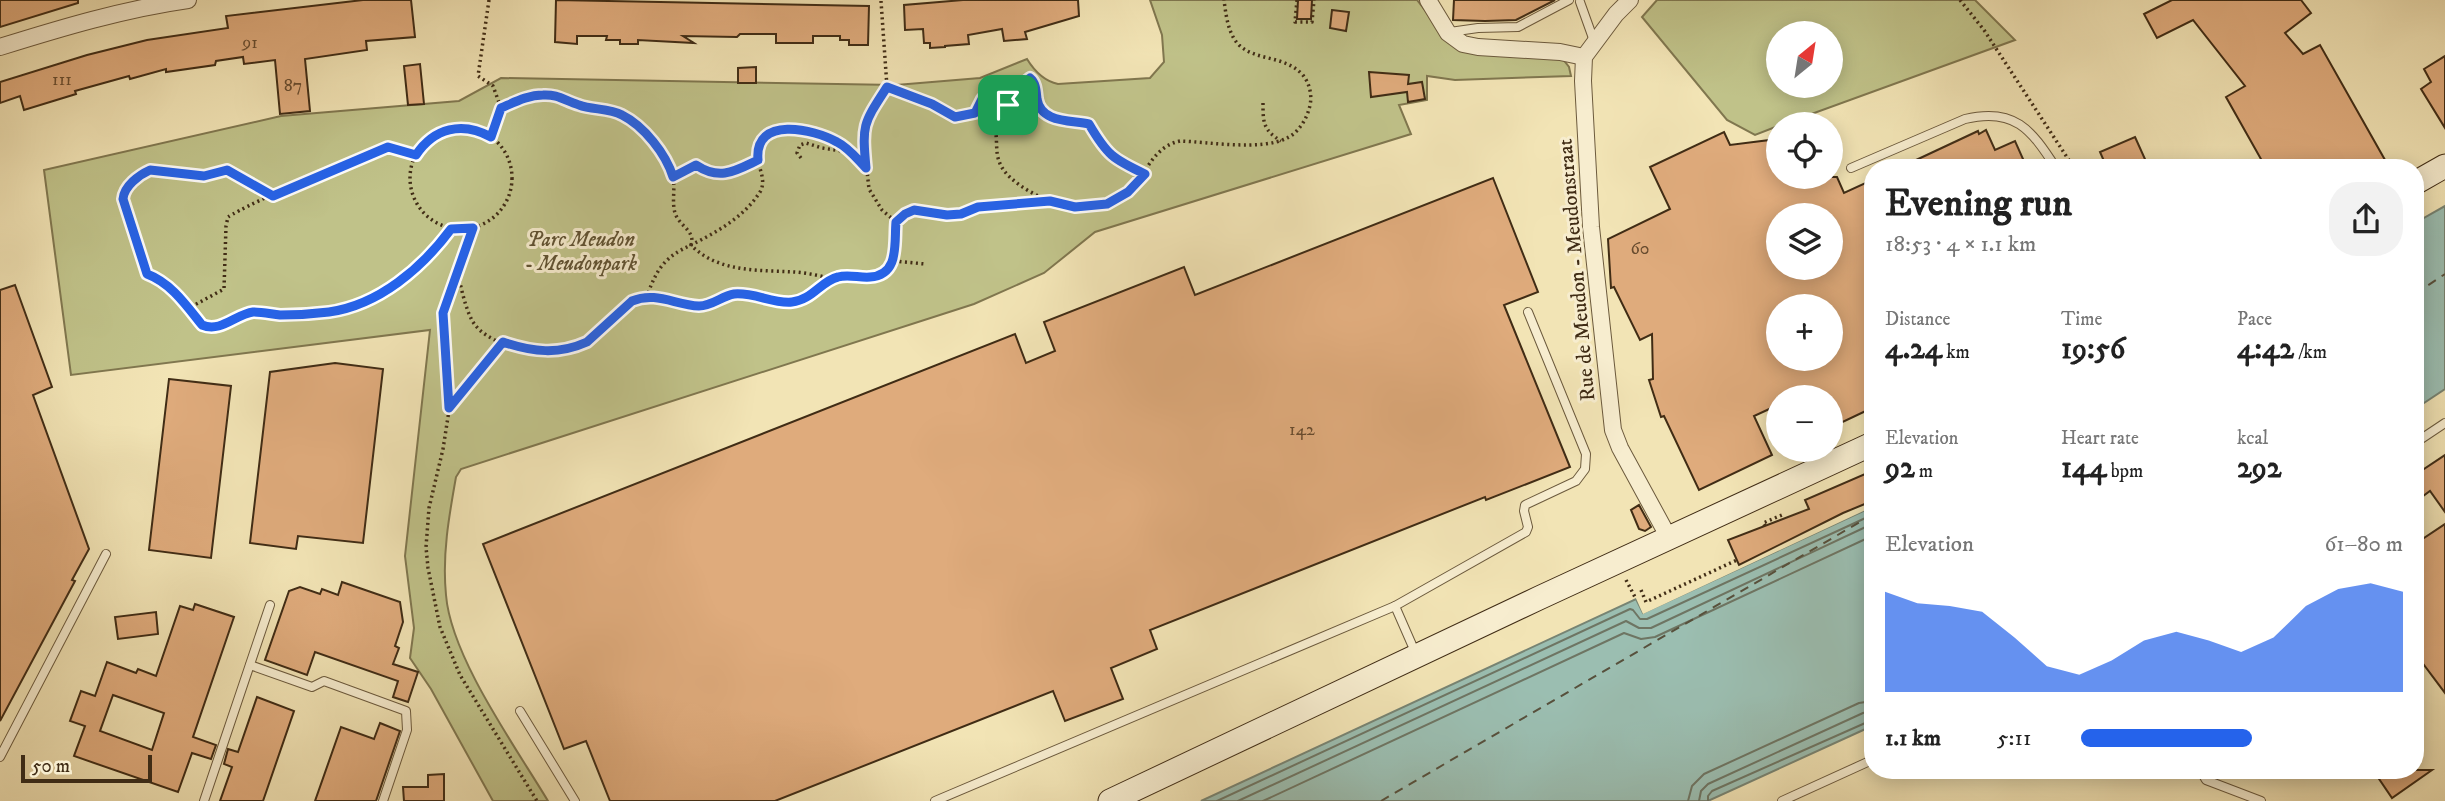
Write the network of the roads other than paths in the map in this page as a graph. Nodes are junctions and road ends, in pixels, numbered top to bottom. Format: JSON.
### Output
{"nodes":[{"id":1,"x":188,"y":0,"type":"edge"},
{"id":2,"x":1428,"y":0,"type":"edge"},
{"id":3,"x":1569,"y":0,"type":"edge"},
{"id":4,"x":1630,"y":0,"type":"edge"},
{"id":5,"x":1580,"y":2,"type":"edge"},
{"id":6,"x":1448,"y":33,"type":"junction"},
{"id":7,"x":1594,"y":41,"type":"junction"},
{"id":8,"x":0,"y":47,"type":"edge"},
{"id":9,"x":1584,"y":57,"type":"junction"},
{"id":10,"x":1872,"y":159,"type":"edge"},
{"id":11,"x":2050,"y":159,"type":"edge"},
{"id":12,"x":1864,"y":162,"type":"edge"},
{"id":13,"x":2445,"y":166,"type":"edge"},
{"id":14,"x":1851,"y":168,"type":"dead end"},
{"id":15,"x":2424,"y":178,"type":"edge"},
{"id":16,"x":1528,"y":312,"type":"dead end"},
{"id":17,"x":2445,"y":423,"type":"edge"},
{"id":18,"x":2424,"y":437,"type":"edge"},
{"id":19,"x":1864,"y":448,"type":"edge"},
{"id":20,"x":1669,"y":538,"type":"junction"},
{"id":21,"x":106,"y":554,"type":"dead end"},
{"id":22,"x":270,"y":605,"type":"dead end"},
{"id":23,"x":1395,"y":606,"type":"junction"},
{"id":24,"x":1417,"y":656,"type":"junction"},
{"id":25,"x":250,"y":665,"type":"junction"},
{"id":26,"x":520,"y":711,"type":"dead end"},
{"id":27,"x":0,"y":757,"type":"edge"},
{"id":28,"x":1864,"y":764,"type":"edge"},
{"id":29,"x":2205,"y":779,"type":"edge"},
{"id":30,"x":2233,"y":790,"type":"junction"},
{"id":31,"x":204,"y":801,"type":"edge"},
{"id":32,"x":383,"y":801,"type":"edge"},
{"id":33,"x":575,"y":801,"type":"edge"},
{"id":34,"x":934,"y":801,"type":"edge"},
{"id":35,"x":1110,"y":801,"type":"edge"},
{"id":36,"x":1782,"y":801,"type":"edge"},
{"id":37,"x":2229,"y":801,"type":"edge"},
{"id":38,"x":2261,"y":801,"type":"edge"}],
"edges":[{"from":1,"to":8,"type":"street"},
{"from":2,"to":6,"type":"street"},
{"from":3,"to":6,"type":"lane"},
{"from":4,"to":7,"type":"street"},
{"from":5,"to":7,"type":"lane"},
{"from":6,"to":9,"type":"street"},
{"from":7,"to":9,"type":"street"},
{"from":9,"to":20,"type":"street","name":"Rue de Meudon - Meudonstraat"},
{"from":10,"to":11,"type":"lane"},
{"from":12,"to":14,"type":"lane"},
{"from":13,"to":15,"type":"main road"},
{"from":16,"to":23,"type":"lane"},
{"from":17,"to":18,"type":"lane"},
{"from":19,"to":20,"type":"main road"},
{"from":20,"to":24,"type":"main road"},
{"from":21,"to":27,"type":"lane"},
{"from":22,"to":25,"type":"lane"},
{"from":23,"to":24,"type":"lane"},
{"from":23,"to":34,"type":"lane"},
{"from":24,"to":35,"type":"main road"},
{"from":25,"to":31,"type":"lane"},
{"from":25,"to":32,"type":"lane"},
{"from":26,"to":33,"type":"lane"},
{"from":28,"to":36,"type":"lane"},
{"from":29,"to":30,"type":"lane"},
{"from":30,"to":37,"type":"lane"},
{"from":30,"to":38,"type":"lane"}]}
